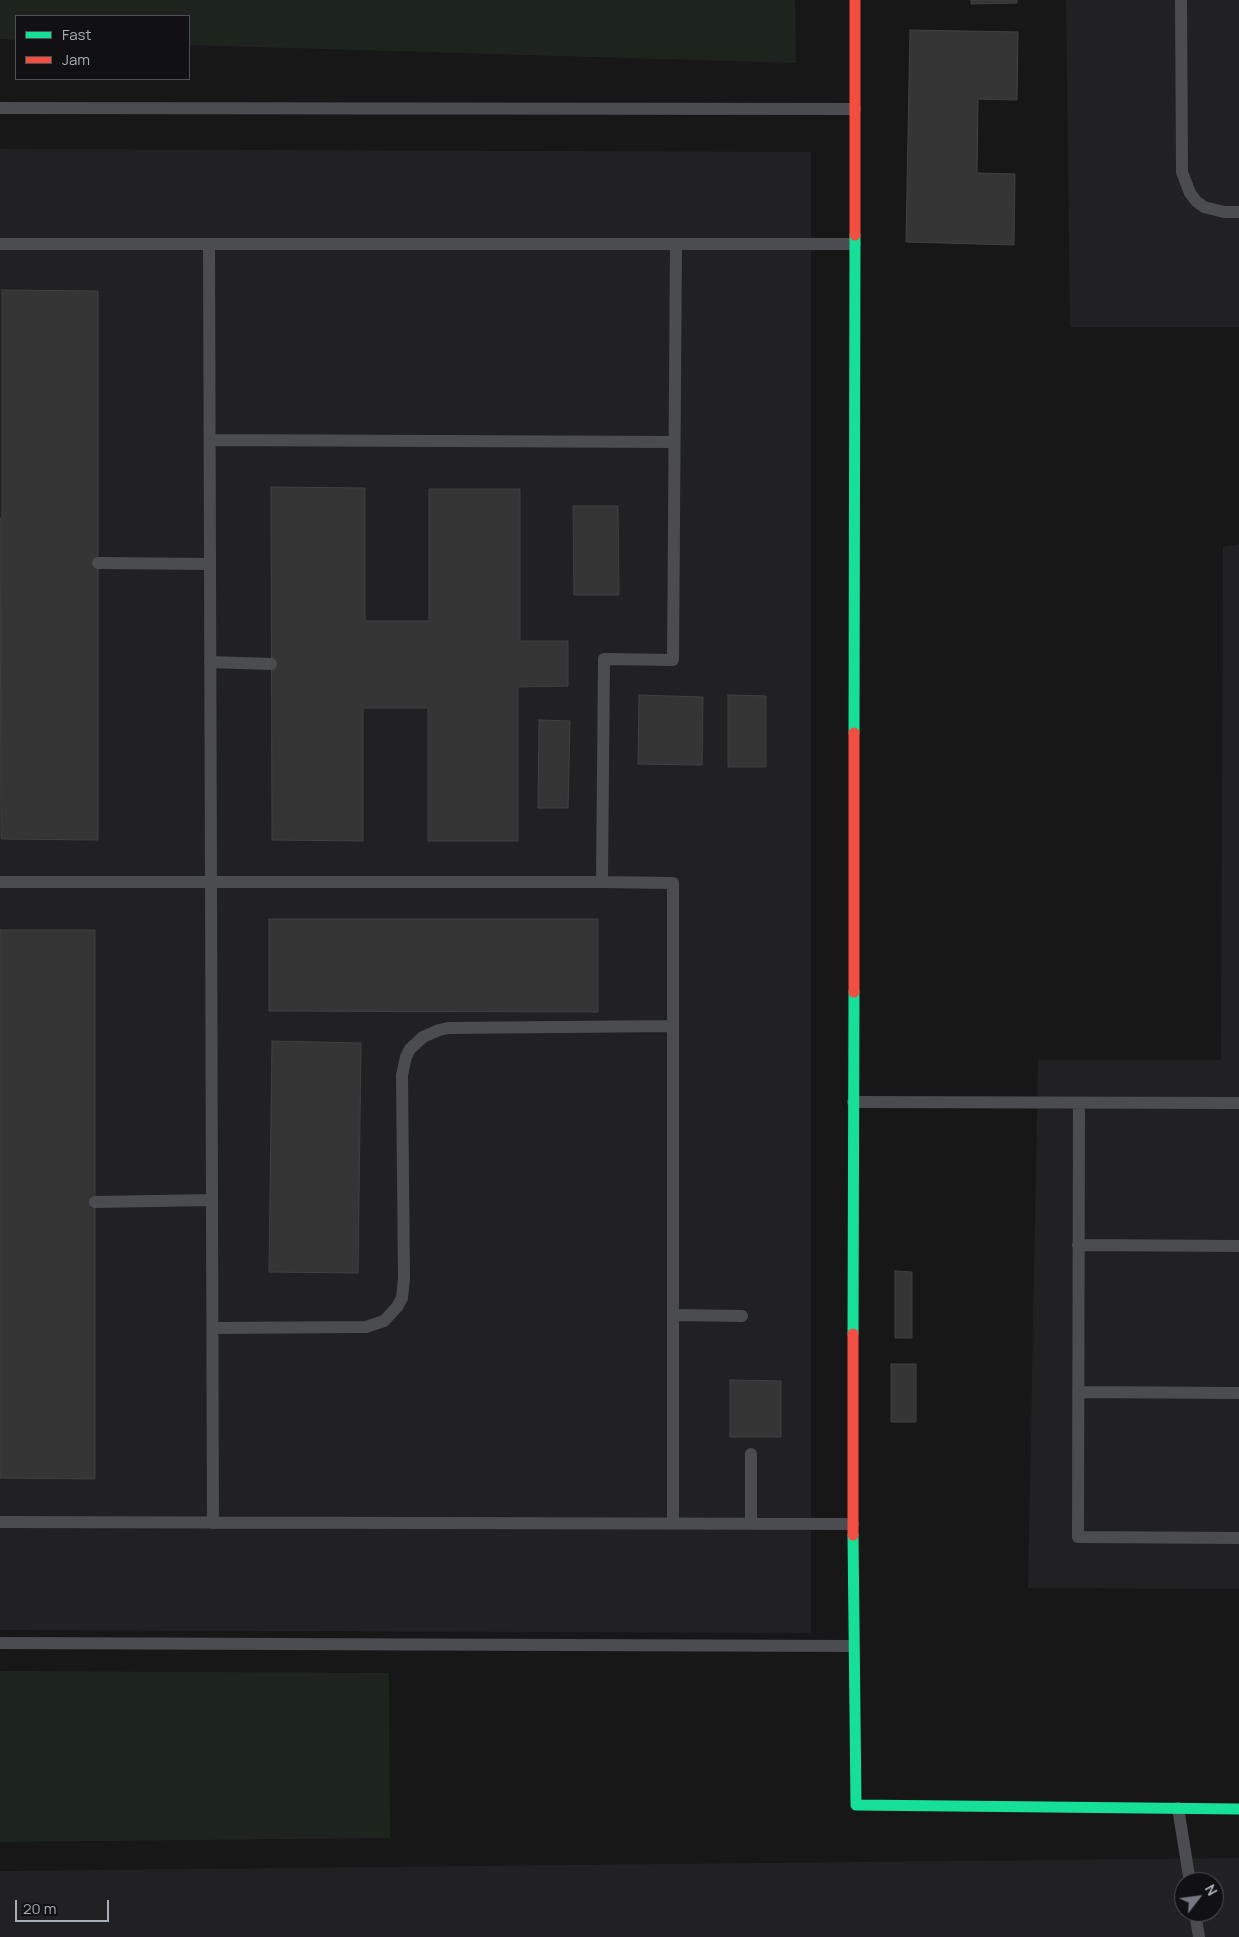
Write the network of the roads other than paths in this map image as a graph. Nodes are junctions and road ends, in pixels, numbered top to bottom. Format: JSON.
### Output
{"nodes":[{"id":1,"x":855,"y":0,"type":"edge"},
{"id":2,"x":1182,"y":0,"type":"edge"},
{"id":3,"x":0,"y":108,"type":"edge"},
{"id":4,"x":855,"y":109,"type":"junction"},
{"id":5,"x":1239,"y":212,"type":"edge"},
{"id":6,"x":0,"y":244,"type":"edge"},
{"id":7,"x":209,"y":244,"type":"junction"},
{"id":8,"x":676,"y":244,"type":"junction"},
{"id":9,"x":855,"y":244,"type":"junction"},
{"id":10,"x":210,"y":440,"type":"junction"},
{"id":11,"x":674,"y":442,"type":"junction"},
{"id":12,"x":98,"y":563,"type":"dead end"},
{"id":13,"x":210,"y":564,"type":"junction"},
{"id":14,"x":210,"y":662,"type":"junction"},
{"id":15,"x":271,"y":664,"type":"dead end"},
{"id":16,"x":0,"y":882,"type":"edge"},
{"id":17,"x":211,"y":882,"type":"junction"},
{"id":18,"x":602,"y":882,"type":"junction"},
{"id":19,"x":673,"y":1026,"type":"junction"},
{"id":20,"x":853,"y":1102,"type":"junction"},
{"id":21,"x":1079,"y":1103,"type":"junction"},
{"id":22,"x":1239,"y":1104,"type":"edge"},
{"id":23,"x":212,"y":1200,"type":"junction"},
{"id":24,"x":95,"y":1202,"type":"dead end"},
{"id":25,"x":1078,"y":1245,"type":"junction"},
{"id":26,"x":1239,"y":1246,"type":"edge"},
{"id":27,"x":673,"y":1315,"type":"junction"},
{"id":28,"x":742,"y":1316,"type":"dead end"},
{"id":29,"x":213,"y":1328,"type":"junction"},
{"id":30,"x":1078,"y":1392,"type":"junction"},
{"id":31,"x":1239,"y":1393,"type":"edge"},
{"id":32,"x":751,"y":1454,"type":"dead end"},
{"id":33,"x":0,"y":1522,"type":"edge"},
{"id":34,"x":213,"y":1522,"type":"junction"},
{"id":35,"x":673,"y":1523,"type":"junction"},
{"id":36,"x":751,"y":1524,"type":"junction"},
{"id":37,"x":853,"y":1524,"type":"junction"},
{"id":38,"x":1239,"y":1538,"type":"edge"},
{"id":39,"x":0,"y":1643,"type":"edge"},
{"id":40,"x":853,"y":1646,"type":"junction"},
{"id":41,"x":1178,"y":1808,"type":"junction"},
{"id":42,"x":1239,"y":1809,"type":"edge"},
{"id":43,"x":1188,"y":1872,"type":"edge"},
{"id":44,"x":1197,"y":1922,"type":"edge"},
{"id":45,"x":1199,"y":1937,"type":"edge"}],
"edges":[{"from":1,"to":4,"type":"street"},
{"from":2,"to":5,"type":"lane"},
{"from":3,"to":4,"type":"lane"},
{"from":4,"to":9,"type":"street"},
{"from":6,"to":7,"type":"lane"},
{"from":7,"to":8,"type":"lane"},
{"from":7,"to":10,"type":"lane"},
{"from":8,"to":9,"type":"lane"},
{"from":8,"to":11,"type":"lane"},
{"from":9,"to":20,"type":"street"},
{"from":10,"to":11,"type":"lane"},
{"from":10,"to":13,"type":"lane"},
{"from":11,"to":18,"type":"lane"},
{"from":12,"to":13,"type":"lane"},
{"from":13,"to":14,"type":"lane"},
{"from":14,"to":15,"type":"lane"},
{"from":14,"to":17,"type":"lane"},
{"from":16,"to":17,"type":"lane"},
{"from":17,"to":18,"type":"lane"},
{"from":17,"to":23,"type":"lane"},
{"from":18,"to":19,"type":"lane"},
{"from":19,"to":27,"type":"lane"},
{"from":19,"to":29,"type":"lane"},
{"from":20,"to":21,"type":"lane"},
{"from":20,"to":37,"type":"street"},
{"from":21,"to":22,"type":"lane"},
{"from":21,"to":25,"type":"lane"},
{"from":23,"to":24,"type":"lane"},
{"from":23,"to":29,"type":"lane"},
{"from":25,"to":26,"type":"lane"},
{"from":25,"to":30,"type":"lane"},
{"from":27,"to":28,"type":"lane"},
{"from":27,"to":35,"type":"lane"},
{"from":29,"to":34,"type":"lane"},
{"from":30,"to":31,"type":"lane"},
{"from":30,"to":38,"type":"lane"},
{"from":32,"to":36,"type":"lane"},
{"from":33,"to":34,"type":"lane"},
{"from":34,"to":35,"type":"lane"},
{"from":35,"to":36,"type":"lane"},
{"from":36,"to":37,"type":"lane"},
{"from":37,"to":40,"type":"street"},
{"from":39,"to":40,"type":"lane"},
{"from":40,"to":41,"type":"street"},
{"from":41,"to":42,"type":"street"},
{"from":41,"to":43,"type":"lane"},
{"from":44,"to":45,"type":"lane"}]}
